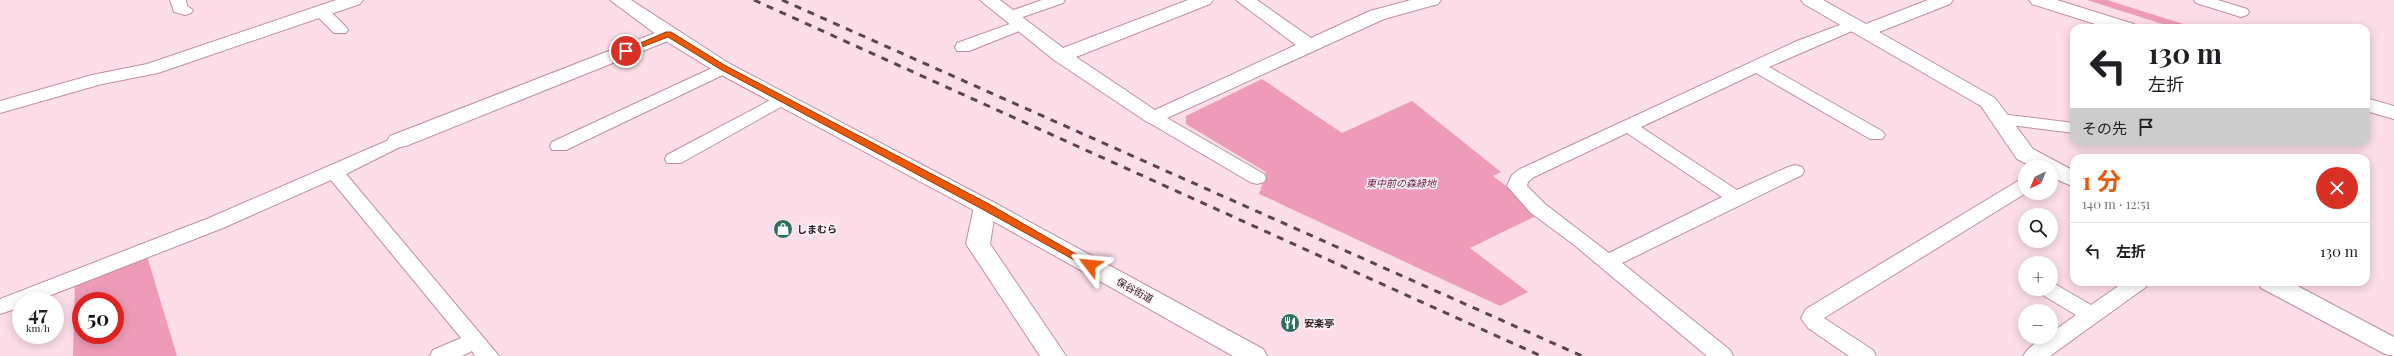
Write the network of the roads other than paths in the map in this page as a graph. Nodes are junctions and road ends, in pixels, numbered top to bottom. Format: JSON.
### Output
{"nodes":[{"id":1,"x":354,"y":0,"type":"edge"},
{"id":2,"x":619,"y":0,"type":"edge"},
{"id":3,"x":989,"y":0,"type":"edge"},
{"id":4,"x":1057,"y":0,"type":"edge"},
{"id":5,"x":1204,"y":0,"type":"edge"},
{"id":6,"x":1245,"y":0,"type":"edge"},
{"id":7,"x":1432,"y":0,"type":"edge"},
{"id":8,"x":1810,"y":0,"type":"edge"},
{"id":9,"x":1944,"y":0,"type":"edge"},
{"id":10,"x":2038,"y":0,"type":"edge"},
{"id":11,"x":2202,"y":0,"type":"edge"},
{"id":12,"x":321,"y":11,"type":"junction"},
{"id":13,"x":2241,"y":12,"type":"dead end"},
{"id":14,"x":1016,"y":21,"type":"junction"},
{"id":15,"x":2114,"y":24,"type":"edge"},
{"id":16,"x":1859,"y":28,"type":"junction"},
{"id":17,"x":340,"y":30,"type":"dead end"},
{"id":18,"x":668,"y":34,"type":"junction"},
{"id":19,"x":1310,"y":46,"type":"junction"},
{"id":20,"x":963,"y":47,"type":"dead end"},
{"id":21,"x":1061,"y":56,"type":"junction"},
{"id":22,"x":1757,"y":67,"type":"junction"},
{"id":23,"x":723,"y":68,"type":"junction"},
{"id":24,"x":782,"y":99,"type":"junction"},
{"id":25,"x":2370,"y":105,"type":"edge"},
{"id":26,"x":0,"y":107,"type":"edge"},
{"id":27,"x":2394,"y":113,"type":"edge"},
{"id":28,"x":1154,"y":118,"type":"junction"},
{"id":29,"x":2001,"y":119,"type":"junction"},
{"id":30,"x":1628,"y":126,"type":"junction"},
{"id":31,"x":2070,"y":128,"type":"edge"},
{"id":32,"x":1876,"y":135,"type":"dead end"},
{"id":33,"x":398,"y":141,"type":"joint"},
{"id":34,"x":559,"y":146,"type":"dead end"},
{"id":35,"x":674,"y":159,"type":"dead end"},
{"id":36,"x":2036,"y":160,"type":"edge"},
{"id":37,"x":1795,"y":171,"type":"dead end"},
{"id":38,"x":334,"y":172,"type":"junction"},
{"id":39,"x":2058,"y":172,"type":"edge"},
{"id":40,"x":1257,"y":178,"type":"dead end"},
{"id":41,"x":2070,"y":178,"type":"edge"},
{"id":42,"x":2018,"y":189,"type":"edge"},
{"id":43,"x":1736,"y":198,"type":"junction"},
{"id":44,"x":985,"y":206,"type":"junction"},
{"id":45,"x":1607,"y":262,"type":"junction"},
{"id":46,"x":2133,"y":286,"type":"edge"},
{"id":47,"x":2278,"y":286,"type":"edge"},
{"id":48,"x":2058,"y":295,"type":"edge"},
{"id":49,"x":0,"y":307,"type":"edge"},
{"id":50,"x":2092,"y":315,"type":"junction"},
{"id":51,"x":2394,"y":348,"type":"edge"},
{"id":52,"x":481,"y":349,"type":"edge"},
{"id":53,"x":441,"y":356,"type":"edge"},
{"id":54,"x":1053,"y":356,"type":"edge"},
{"id":55,"x":1254,"y":356,"type":"edge"},
{"id":56,"x":1722,"y":356,"type":"edge"},
{"id":57,"x":1864,"y":356,"type":"edge"},
{"id":58,"x":2034,"y":356,"type":"edge"}],
"edges":[{"from":1,"to":12,"type":"street"},
{"from":2,"to":18,"type":"street","name":"保谷街道"},
{"from":3,"to":14,"type":"street"},
{"from":4,"to":14,"type":"lane"},
{"from":5,"to":21,"type":"street"},
{"from":6,"to":19,"type":"street"},
{"from":7,"to":19,"type":"street"},
{"from":8,"to":16,"type":"street"},
{"from":9,"to":16,"type":"street"},
{"from":10,"to":15,"type":"street"},
{"from":11,"to":13,"type":"lane"},
{"from":12,"to":17,"type":"lane"},
{"from":12,"to":26,"type":"street"},
{"from":14,"to":20,"type":"lane"},
{"from":14,"to":21,"type":"street"},
{"from":16,"to":22,"type":"lane"},
{"from":16,"to":29,"type":"street"},
{"from":18,"to":23,"type":"street","name":"保谷街道"},
{"from":18,"to":33,"type":"street"},
{"from":19,"to":28,"type":"street"},
{"from":21,"to":28,"type":"street"},
{"from":22,"to":30,"type":"lane"},
{"from":22,"to":32,"type":"lane"},
{"from":23,"to":24,"type":"street","name":"保谷街道"},
{"from":23,"to":34,"type":"lane"},
{"from":24,"to":35,"type":"lane"},
{"from":24,"to":44,"type":"street","name":"保谷街道"},
{"from":25,"to":27,"type":"street"},
{"from":28,"to":40,"type":"lane"},
{"from":29,"to":31,"type":"lane"},
{"from":29,"to":36,"type":"street"},
{"from":30,"to":43,"type":"lane"},
{"from":30,"to":45,"type":"lane"},
{"from":33,"to":38,"type":"lane"},
{"from":37,"to":43,"type":"lane"},
{"from":38,"to":49,"type":"lane"},
{"from":38,"to":52,"type":"lane"},
{"from":39,"to":41,"type":"street"},
{"from":42,"to":57,"type":"lane"},
{"from":43,"to":45,"type":"lane"},
{"from":44,"to":54,"type":"street"},
{"from":44,"to":55,"type":"street","name":"保谷街道"},
{"from":45,"to":56,"type":"lane"},
{"from":46,"to":50,"type":"lane"},
{"from":47,"to":51,"type":"street"},
{"from":48,"to":50,"type":"lane"},
{"from":50,"to":58,"type":"lane"},
{"from":52,"to":53,"type":"lane"}]}
